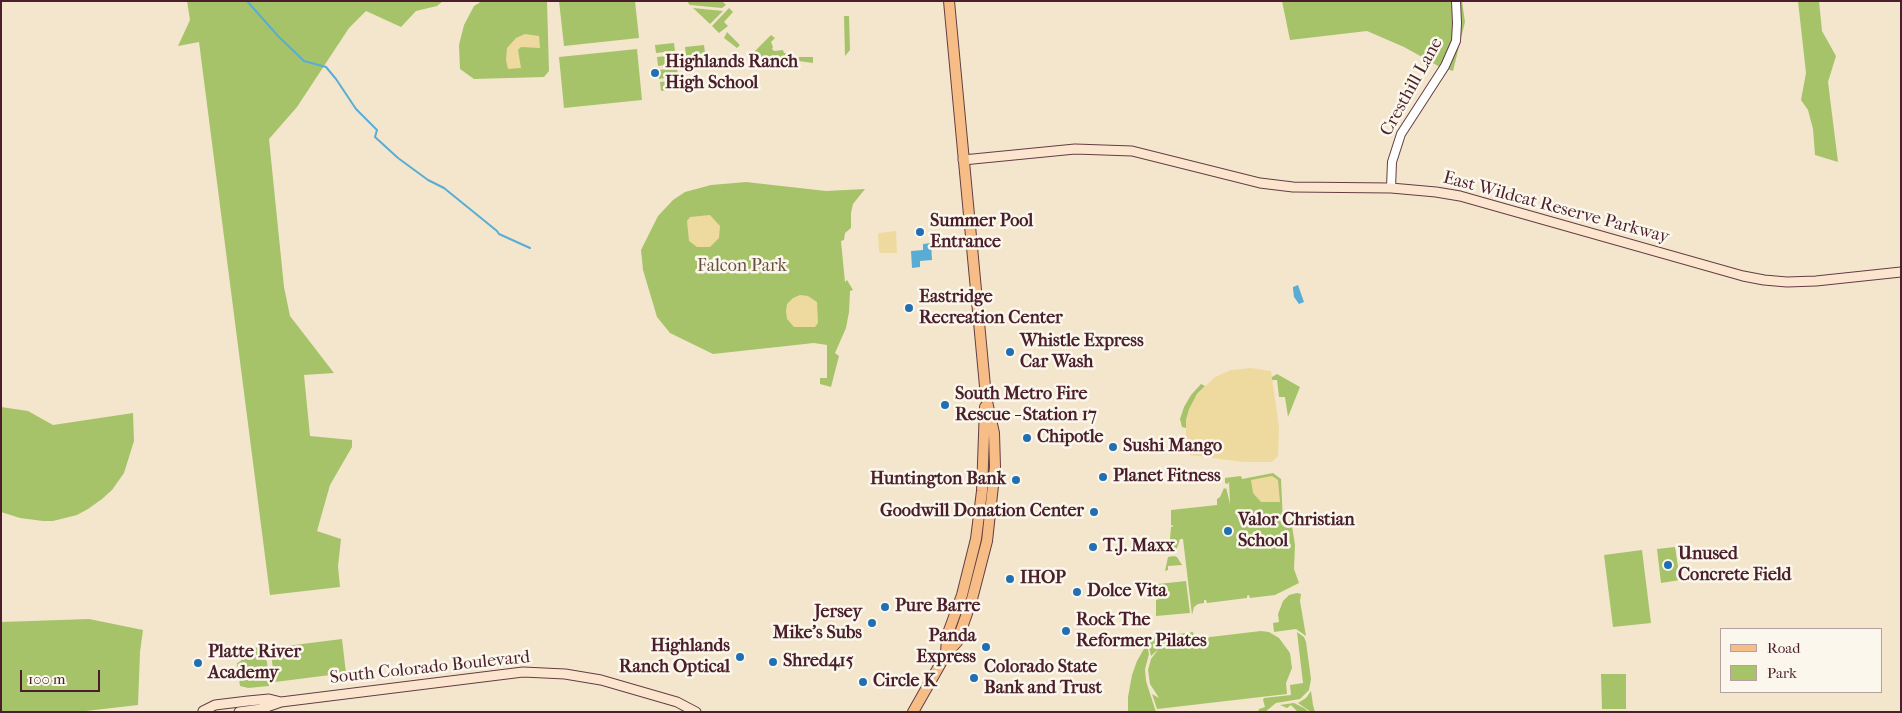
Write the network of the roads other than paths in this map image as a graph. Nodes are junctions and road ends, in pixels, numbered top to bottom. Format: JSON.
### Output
{"nodes":[{"id":1,"x":949,"y":1,"type":"edge"},
{"id":2,"x":1456,"y":1,"type":"edge"},
{"id":3,"x":964,"y":160,"type":"junction"},
{"id":4,"x":1391,"y":188,"type":"junction"},
{"id":5,"x":1901,"y":272,"type":"edge"},
{"id":6,"x":986,"y":397,"type":"junction"},
{"id":7,"x":974,"y":549,"type":"junction"},
{"id":8,"x":975,"y":591,"type":"junction"},
{"id":9,"x":946,"y":654,"type":"junction"},
{"id":10,"x":281,"y":702,"type":"junction"},
{"id":11,"x":205,"y":711,"type":"edge"},
{"id":12,"x":193,"y":712,"type":"edge"},
{"id":13,"x":239,"y":712,"type":"edge"},
{"id":14,"x":696,"y":712,"type":"edge"},
{"id":15,"x":913,"y":712,"type":"edge"}],
"edges":[{"from":1,"to":3,"type":"main road"},
{"from":2,"to":4,"type":"street","name":"Cresthill Lane"},
{"from":3,"to":4,"type":"main road","name":"East Wildcat Reserve Parkway"},
{"from":3,"to":6,"type":"main road"},
{"from":4,"to":5,"type":"main road","name":"East Wildcat Reserve Parkway"},
{"from":6,"to":7,"type":"main road"},
{"from":6,"to":8,"type":"main road"},
{"from":7,"to":8,"type":"main road"},
{"from":7,"to":9,"type":"main road"},
{"from":8,"to":9,"type":"main road"},
{"from":9,"to":15,"type":"main road"},
{"from":10,"to":11,"type":"main road","name":"South Colorado Boulevard"},
{"from":10,"to":13,"type":"main road","name":"South Colorado Boulevard"},
{"from":10,"to":14,"type":"main road","name":"South Colorado Boulevard"},
{"from":11,"to":12,"type":"main road","name":"South Colorado Boulevard"}]}
